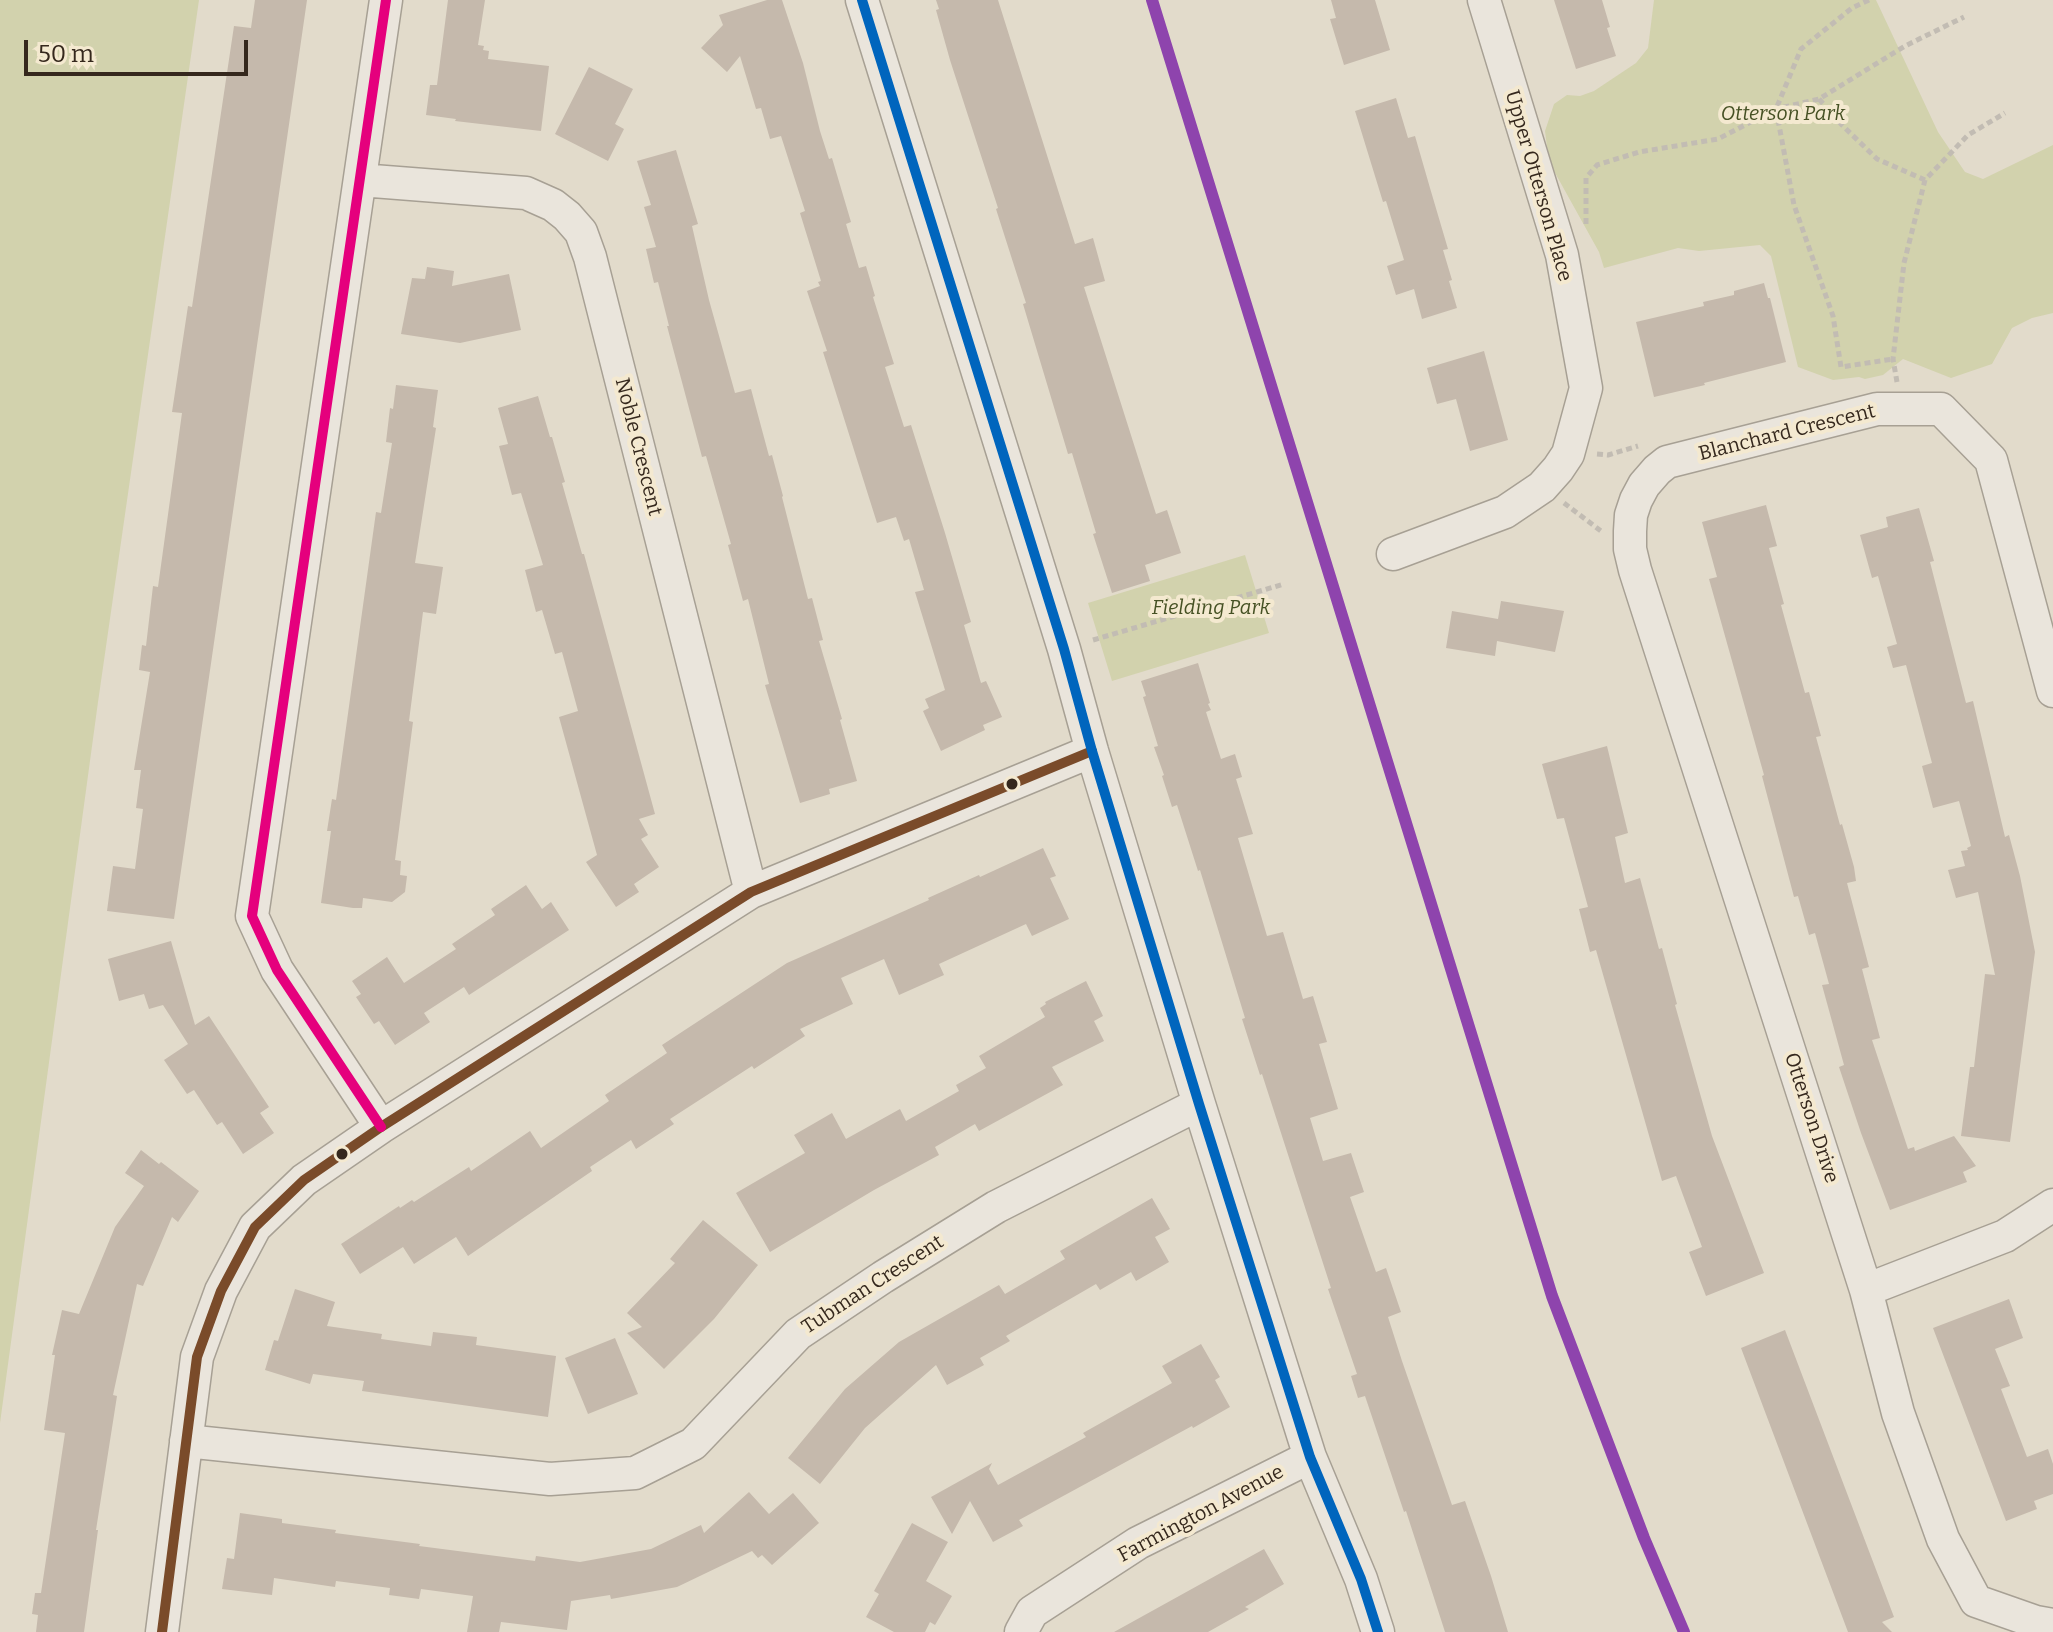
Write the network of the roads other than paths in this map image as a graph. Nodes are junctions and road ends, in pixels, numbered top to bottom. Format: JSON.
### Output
{"nodes":[{"id":1,"x":386,"y":0,"type":"edge"},
{"id":2,"x":862,"y":0,"type":"edge"},
{"id":3,"x":1484,"y":0,"type":"edge"},
{"id":4,"x":360,"y":180,"type":"junction"},
{"id":5,"x":1631,"y":553,"type":"joint"},
{"id":6,"x":1393,"y":554,"type":"dead end"},
{"id":7,"x":2053,"y":691,"type":"edge"},
{"id":8,"x":1092,"y":751,"type":"junction"},
{"id":9,"x":751,"y":892,"type":"junction"},
{"id":10,"x":1199,"y":1104,"type":"junction"},
{"id":11,"x":381,"y":1127,"type":"junction"},
{"id":12,"x":2053,"y":1205,"type":"edge"},
{"id":13,"x":1866,"y":1290,"type":"junction"},
{"id":14,"x":186,"y":1441,"type":"junction"},
{"id":15,"x":1310,"y":1457,"type":"junction"},
{"id":16,"x":2053,"y":1625,"type":"edge"},
{"id":17,"x":162,"y":1632,"type":"edge"},
{"id":18,"x":1021,"y":1632,"type":"edge"},
{"id":19,"x":1378,"y":1632,"type":"edge"}],
"edges":[{"from":1,"to":4,"type":"street"},
{"from":2,"to":8,"type":"street"},
{"from":3,"to":6,"type":"street","name":"Upper Otterson Place"},
{"from":4,"to":9,"type":"street","name":"Noble Crescent"},
{"from":4,"to":11,"type":"street"},
{"from":5,"to":7,"type":"street","name":"Blanchard Crescent"},
{"from":5,"to":13,"type":"street","name":"Otterson Drive"},
{"from":8,"to":9,"type":"street"},
{"from":8,"to":10,"type":"street"},
{"from":9,"to":11,"type":"street"},
{"from":10,"to":14,"type":"street","name":"Tubman Crescent"},
{"from":10,"to":15,"type":"street"},
{"from":11,"to":14,"type":"street"},
{"from":12,"to":13,"type":"street"},
{"from":13,"to":16,"type":"street","name":"Otterson Drive"},
{"from":14,"to":17,"type":"street"},
{"from":15,"to":18,"type":"street","name":"Farmington Avenue"},
{"from":15,"to":19,"type":"street"}]}
